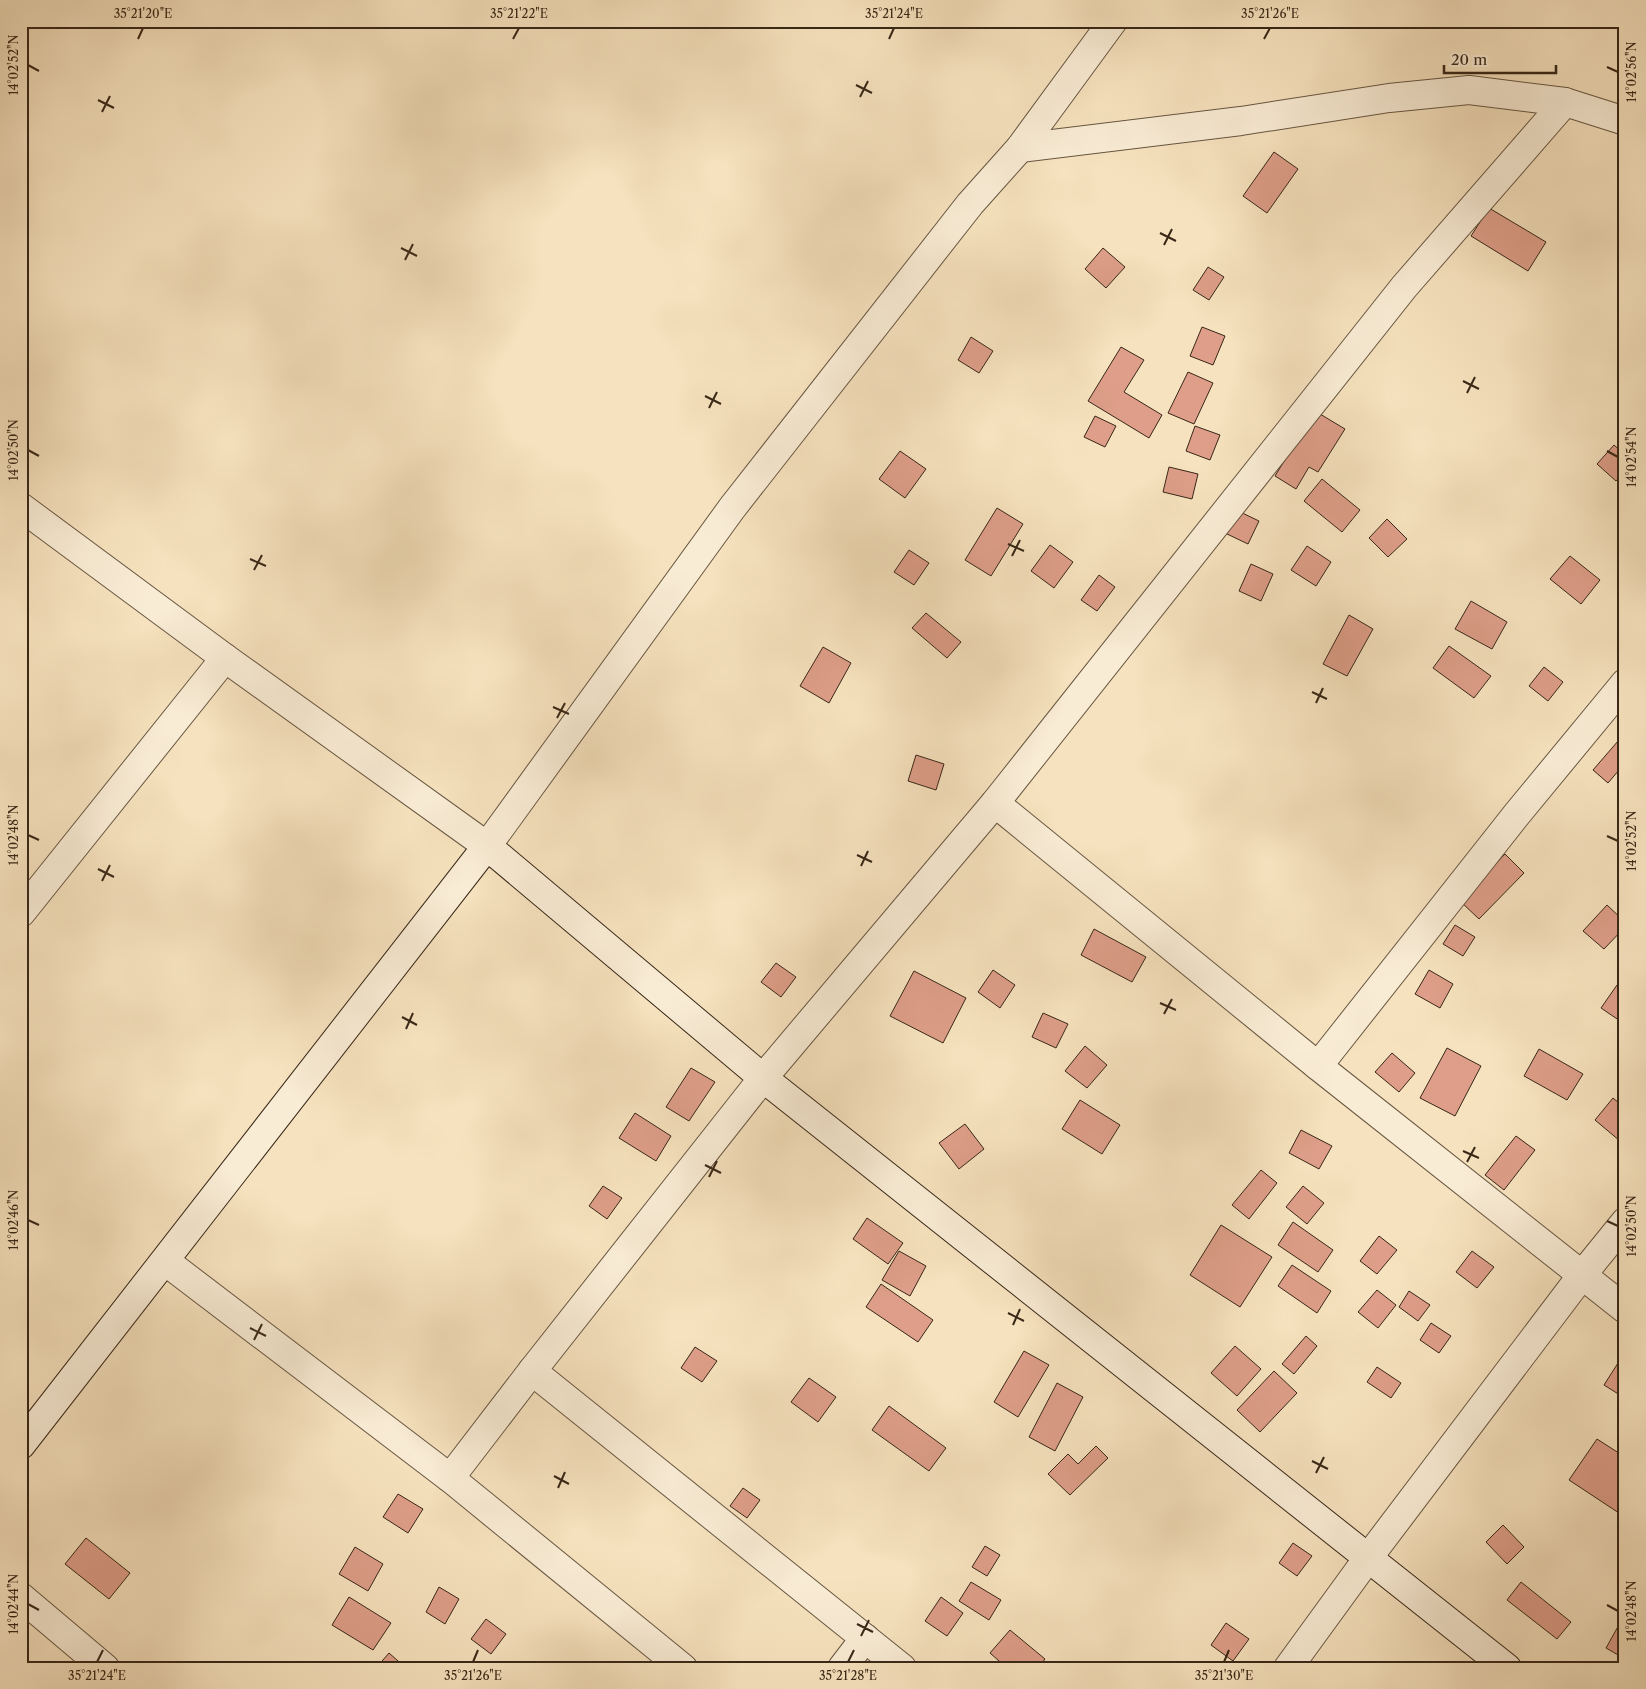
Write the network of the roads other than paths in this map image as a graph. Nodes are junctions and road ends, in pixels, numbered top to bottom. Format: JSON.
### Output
{"nodes":[{"id":1,"x":1113,"y":21,"type":"edge"},
{"id":2,"x":1566,"y":102,"type":"junction"},
{"id":3,"x":1625,"y":121,"type":"edge"},
{"id":4,"x":1020,"y":148,"type":"junction"},
{"id":5,"x":22,"y":508,"type":"edge"},
{"id":6,"x":225,"y":658,"type":"junction"},
{"id":7,"x":1625,"y":683,"type":"edge"},
{"id":8,"x":995,"y":803,"type":"junction"},
{"id":9,"x":487,"y":846,"type":"junction"},
{"id":10,"x":21,"y":913,"type":"edge"},
{"id":11,"x":1318,"y":1066,"type":"junction"},
{"id":12,"x":763,"y":1078,"type":"junction"},
{"id":13,"x":1625,"y":1222,"type":"edge"},
{"id":14,"x":165,"y":1260,"type":"junction"},
{"id":15,"x":1582,"y":1275,"type":"junction"},
{"id":16,"x":1625,"y":1310,"type":"edge"},
{"id":17,"x":532,"y":1371,"type":"junction"},
{"id":18,"x":21,"y":1445,"type":"edge"},
{"id":19,"x":450,"y":1478,"type":"junction"},
{"id":20,"x":1368,"y":1558,"type":"junction"},
{"id":21,"x":21,"y":1597,"type":"edge"},
{"id":22,"x":865,"y":1638,"type":"junction"},
{"id":23,"x":105,"y":1668,"type":"edge"},
{"id":24,"x":683,"y":1668,"type":"edge"},
{"id":25,"x":842,"y":1668,"type":"edge"},
{"id":26,"x":902,"y":1668,"type":"edge"},
{"id":27,"x":1288,"y":1668,"type":"edge"},
{"id":28,"x":1507,"y":1668,"type":"edge"}],
"edges":[{"from":1,"to":4,"type":"street"},
{"from":2,"to":3,"type":"street"},
{"from":2,"to":4,"type":"street"},
{"from":2,"to":8,"type":"street"},
{"from":4,"to":9,"type":"street"},
{"from":5,"to":6,"type":"street"},
{"from":6,"to":9,"type":"street"},
{"from":6,"to":10,"type":"street"},
{"from":7,"to":11,"type":"street"},
{"from":8,"to":11,"type":"street"},
{"from":8,"to":12,"type":"street"},
{"from":9,"to":12,"type":"street"},
{"from":9,"to":14,"type":"street"},
{"from":11,"to":15,"type":"street"},
{"from":12,"to":17,"type":"street"},
{"from":12,"to":20,"type":"street"},
{"from":13,"to":15,"type":"street"},
{"from":14,"to":18,"type":"street"},
{"from":14,"to":19,"type":"street"},
{"from":15,"to":16,"type":"street"},
{"from":15,"to":20,"type":"street"},
{"from":17,"to":19,"type":"street"},
{"from":17,"to":22,"type":"street"},
{"from":19,"to":24,"type":"street"},
{"from":20,"to":27,"type":"street"},
{"from":20,"to":28,"type":"street"},
{"from":21,"to":23,"type":"street"},
{"from":22,"to":25,"type":"street"},
{"from":22,"to":26,"type":"street"}]}
